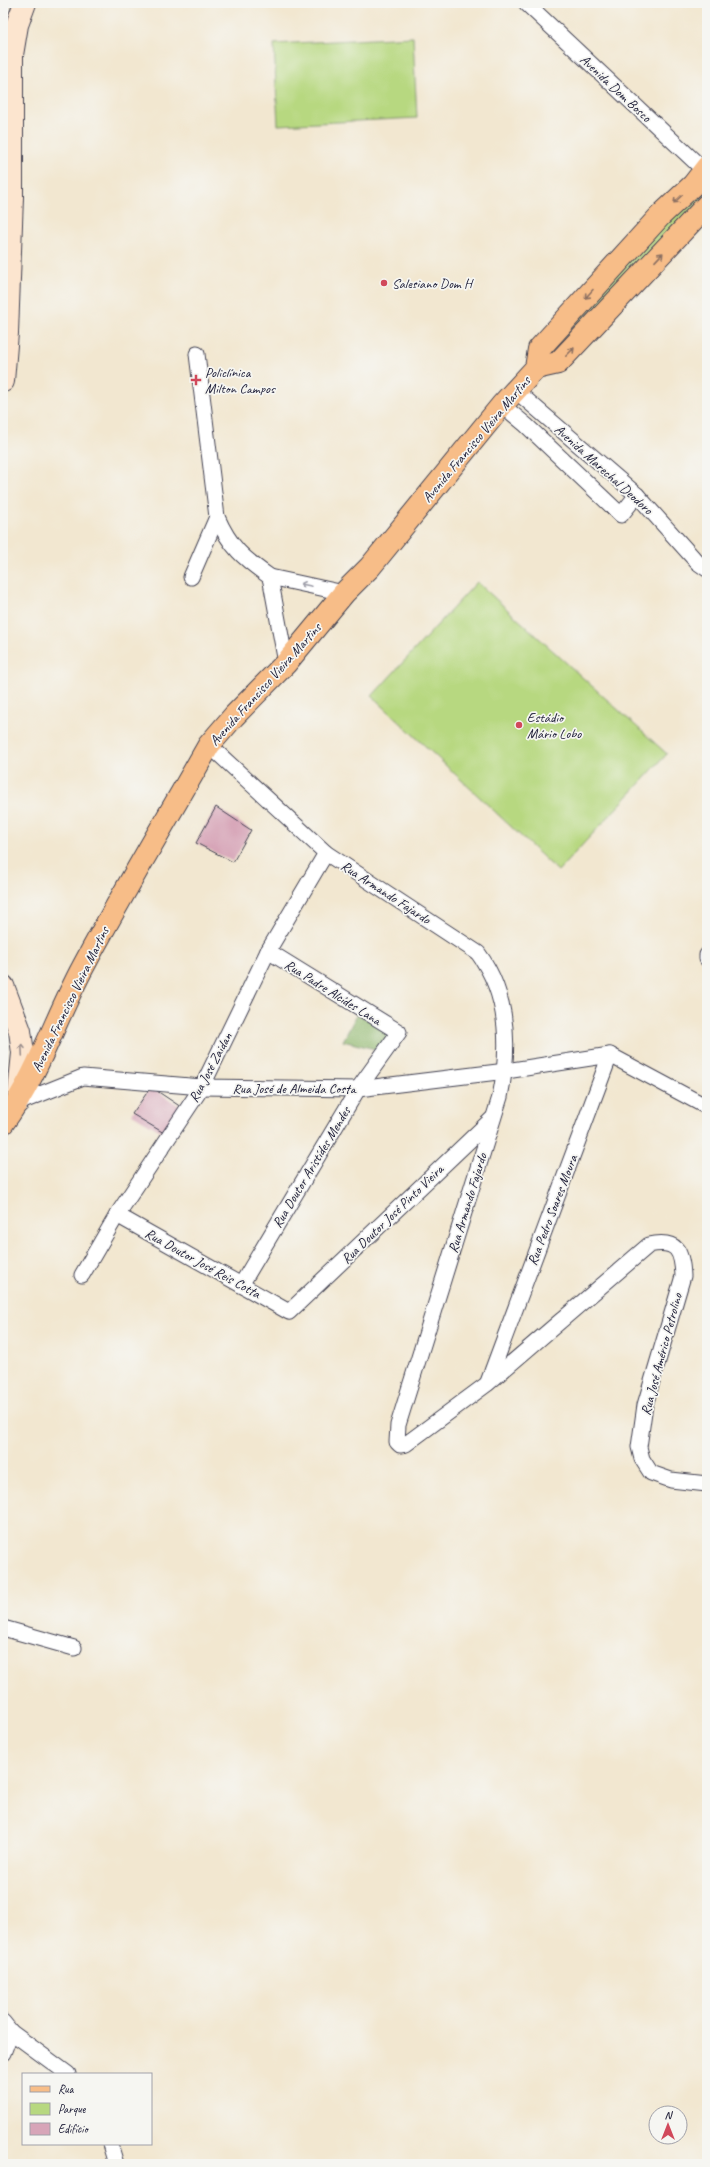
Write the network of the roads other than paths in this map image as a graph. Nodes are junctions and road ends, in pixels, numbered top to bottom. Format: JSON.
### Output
{"nodes":[{"id":1,"x":25,"y":3,"type":"edge"},
{"id":2,"x":526,"y":3,"type":"edge"},
{"id":3,"x":706,"y":170,"type":"edge"},
{"id":4,"x":707,"y":205,"type":"edge"},
{"id":5,"x":197,"y":354,"type":"dead end"},
{"id":6,"x":536,"y":368,"type":"junction"},
{"id":7,"x":3,"y":381,"type":"edge"},
{"id":8,"x":509,"y":398,"type":"junction"},
{"id":9,"x":637,"y":495,"type":"junction"},
{"id":10,"x":217,"y":517,"type":"junction"},
{"id":11,"x":707,"y":569,"type":"edge"},
{"id":12,"x":192,"y":577,"type":"dead end"},
{"id":13,"x":270,"y":577,"type":"junction"},
{"id":14,"x":344,"y":594,"type":"junction"},
{"id":15,"x":286,"y":663,"type":"junction"},
{"id":16,"x":209,"y":745,"type":"junction"},
{"id":17,"x":326,"y":853,"type":"junction"},
{"id":18,"x":268,"y":951,"type":"junction"},
{"id":19,"x":707,"y":955,"type":"edge"},
{"id":20,"x":707,"y":959,"type":"edge"},
{"id":21,"x":3,"y":986,"type":"edge"},
{"id":22,"x":399,"y":1032,"type":"joint"},
{"id":23,"x":610,"y":1055,"type":"junction"},
{"id":24,"x":506,"y":1071,"type":"junction"},
{"id":25,"x":202,"y":1087,"type":"junction"},
{"id":26,"x":358,"y":1088,"type":"junction"},
{"id":27,"x":18,"y":1103,"type":"junction"},
{"id":28,"x":707,"y":1107,"type":"edge"},
{"id":29,"x":494,"y":1116,"type":"junction"},
{"id":30,"x":3,"y":1123,"type":"edge"},
{"id":31,"x":117,"y":1215,"type":"junction"},
{"id":32,"x":676,"y":1248,"type":"joint"},
{"id":33,"x":82,"y":1275,"type":"dead end"},
{"id":34,"x":241,"y":1285,"type":"junction"},
{"id":35,"x":289,"y":1312,"type":"joint"},
{"id":36,"x":487,"y":1384,"type":"junction"},
{"id":37,"x":707,"y":1484,"type":"edge"},
{"id":38,"x":3,"y":1628,"type":"edge"},
{"id":39,"x":74,"y":1648,"type":"dead end"},
{"id":40,"x":7,"y":2027,"type":"edge"},
{"id":41,"x":3,"y":2053,"type":"edge"},
{"id":42,"x":67,"y":2073,"type":"edge"},
{"id":43,"x":110,"y":2145,"type":"edge"},
{"id":44,"x":116,"y":2164,"type":"edge"}],
"edges":[{"from":1,"to":7,"type":"main road"},
{"from":2,"to":3,"type":"street","name":"Avenida Dom Bosco"},
{"from":3,"to":6,"type":"main road","name":"Avenida Francisco Vieira Martins","one_way":true},
{"from":6,"to":4,"type":"main road","name":"Avenida Francisco Vieira Martins","one_way":true},
{"from":5,"to":10,"type":"street"},
{"from":6,"to":8,"type":"main road","name":"Avenida Francisco Vieira Martins"},
{"from":8,"to":9,"type":"street","name":"Avenida Marechal Deodoro"},
{"from":8,"to":9,"type":"street","name":"Avenida Marechal Deodoro"},
{"from":8,"to":14,"type":"main road","name":"Avenida Francisco Vieira Martins"},
{"from":9,"to":11,"type":"street","name":"Avenida Marechal Deodoro"},
{"from":10,"to":12,"type":"street"},
{"from":10,"to":13,"type":"street"},
{"from":14,"to":13,"type":"street","one_way":true},
{"from":13,"to":15,"type":"street"},
{"from":14,"to":15,"type":"main road","name":"Avenida Francisco Vieira Martins"},
{"from":15,"to":16,"type":"main road","name":"Avenida Francisco Vieira Martins"},
{"from":16,"to":17,"type":"street","name":"Rua Armando Fajardo"},
{"from":16,"to":27,"type":"main road","name":"Avenida Francisco Vieira Martins"},
{"from":17,"to":18,"type":"street","name":"Rua José Zaidan"},
{"from":17,"to":24,"type":"street","name":"Rua Armando Fajardo"},
{"from":18,"to":22,"type":"street","name":"Rua Padre Alcídes Lana"},
{"from":18,"to":25,"type":"street","name":"Rua José Zaidan"},
{"from":19,"to":20,"type":"street"},
{"from":27,"to":21,"type":"main road","one_way":true},
{"from":22,"to":26,"type":"street","name":"Rua Doutor Aristídes Mendes"},
{"from":23,"to":24,"type":"street","name":"Rua José de Almeida Costa"},
{"from":23,"to":28,"type":"street"},
{"from":23,"to":36,"type":"street","name":"Rua Pedro Soares Moura"},
{"from":24,"to":26,"type":"street","name":"Rua José de Almeida Costa"},
{"from":24,"to":29,"type":"street","name":"Rua Armando Fajardo"},
{"from":25,"to":26,"type":"street","name":"Rua José de Almeida Costa"},
{"from":25,"to":27,"type":"street","name":"Rua José de Almeida Costa"},
{"from":25,"to":31,"type":"street","name":"Rua José Zaidan"},
{"from":26,"to":34,"type":"street","name":"Rua Doutor Aristídes Mendes"},
{"from":27,"to":30,"type":"main road","name":"Avenida Francisco Vieira Martins"},
{"from":29,"to":35,"type":"street","name":"Rua Doutor José Pinto Vieira"},
{"from":29,"to":36,"type":"street","name":"Rua Armando Fajardo"},
{"from":31,"to":33,"type":"street","name":"Rua José Zaidan"},
{"from":31,"to":34,"type":"street","name":"Rua Doutor José Reis Cotta"},
{"from":32,"to":36,"type":"street","name":"Rua Armando Fajardo"},
{"from":32,"to":37,"type":"street","name":"Rua José Américo Petrolino"},
{"from":34,"to":35,"type":"street","name":"Rua Doutor José Reis Cotta"},
{"from":38,"to":39,"type":"street"},
{"from":40,"to":41,"type":"street"},
{"from":40,"to":42,"type":"street"},
{"from":43,"to":44,"type":"street"}]}
